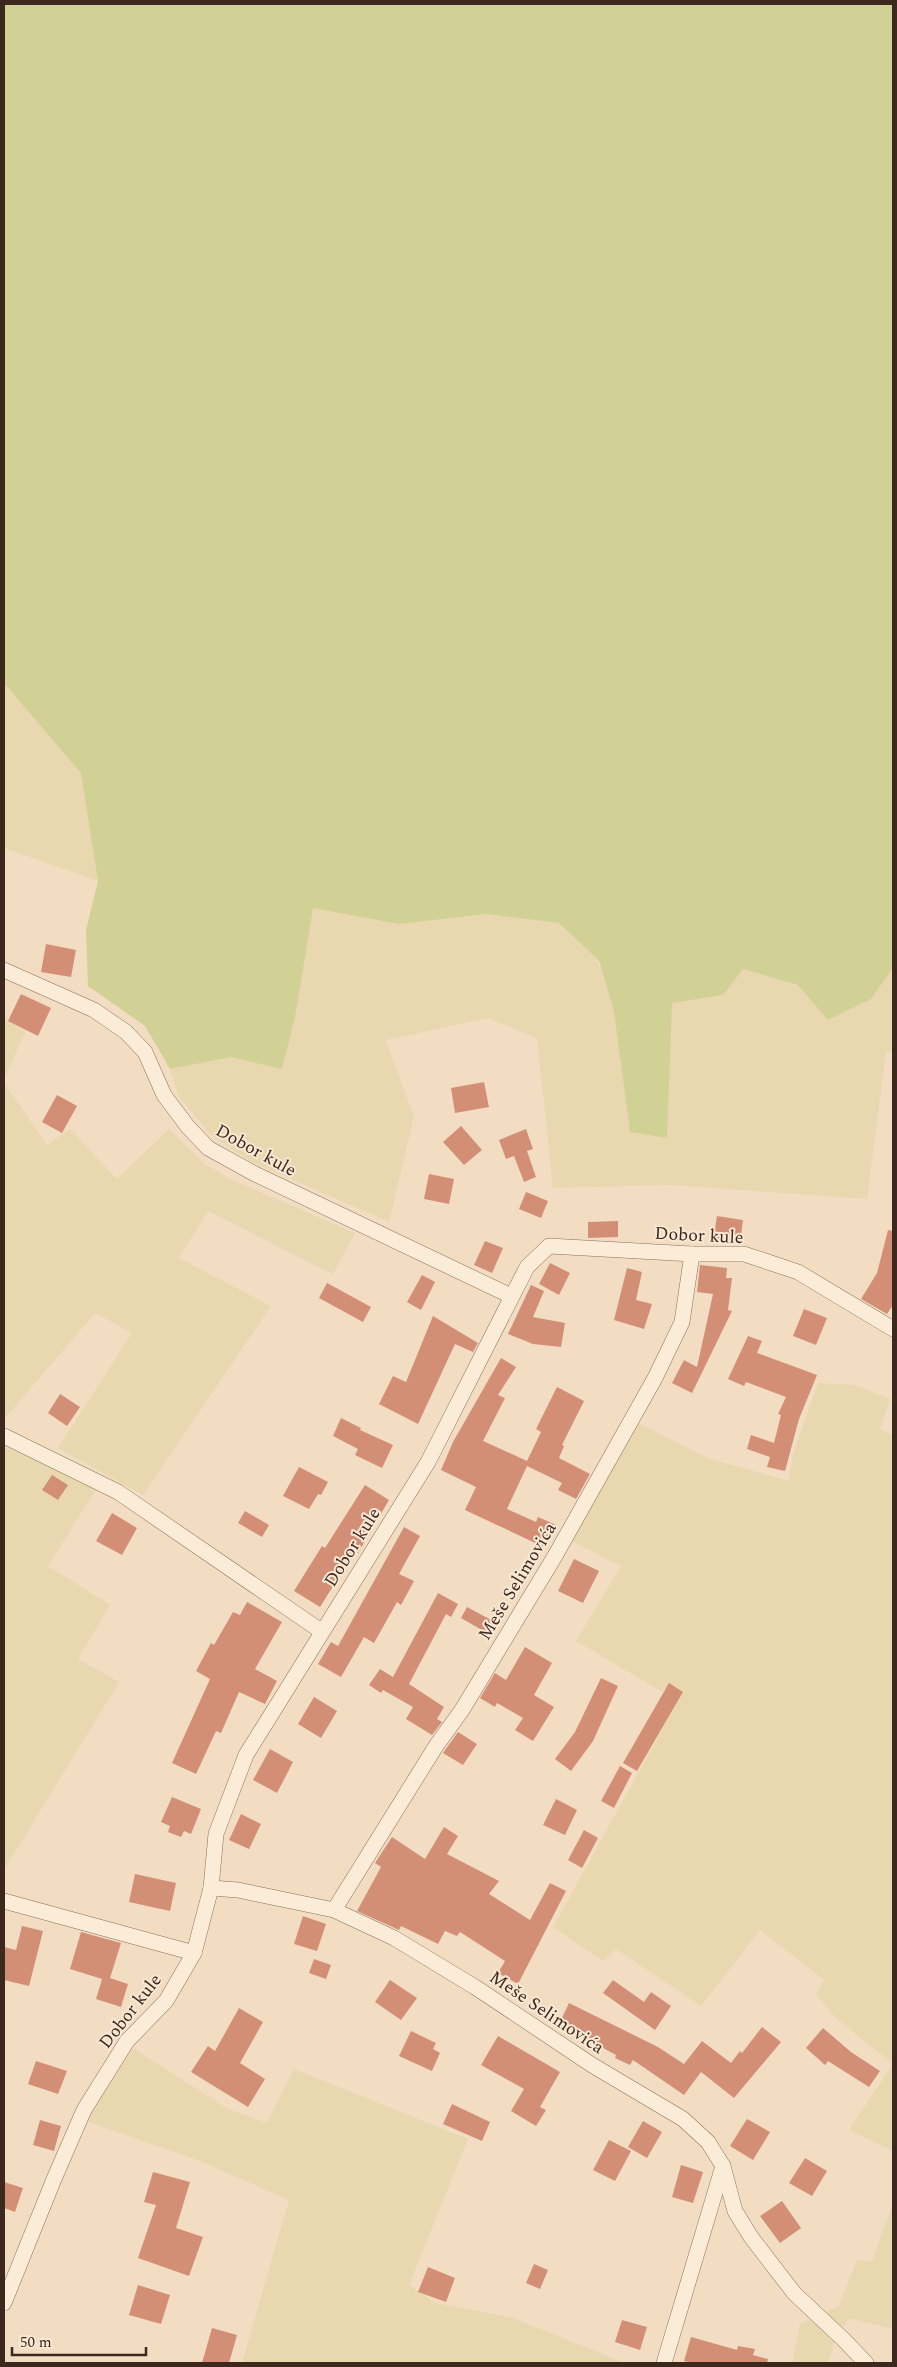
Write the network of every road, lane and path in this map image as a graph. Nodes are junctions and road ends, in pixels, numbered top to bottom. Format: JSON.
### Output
{"nodes":[{"id":1,"x":4,"y":970,"type":"edge"},
{"id":2,"x":692,"y":1254,"type":"junction"},
{"id":3,"x":510,"y":1296,"type":"junction"},
{"id":4,"x":893,"y":1329,"type":"edge"},
{"id":5,"x":4,"y":1436,"type":"edge"},
{"id":6,"x":322,"y":1631,"type":"junction"},
{"id":7,"x":211,"y":1888,"type":"junction"},
{"id":8,"x":4,"y":1901,"type":"edge"},
{"id":9,"x":334,"y":1910,"type":"junction"},
{"id":10,"x":194,"y":1953,"type":"junction"},
{"id":11,"x":723,"y":2166,"type":"junction"},
{"id":12,"x":4,"y":2303,"type":"edge"},
{"id":13,"x":664,"y":2363,"type":"edge"},
{"id":14,"x":866,"y":2363,"type":"edge"}],
"edges":[{"from":1,"to":3,"type":"street","name":"Dobor kule"},
{"from":2,"to":3,"type":"street","name":"Dobor kule"},
{"from":2,"to":4,"type":"street","name":"Dobor kule"},
{"from":2,"to":9,"type":"street","name":"Meše Selimovića"},
{"from":3,"to":6,"type":"street","name":"Dobor kule"},
{"from":5,"to":6,"type":"street"},
{"from":6,"to":7,"type":"street","name":"Dobor kule"},
{"from":7,"to":9,"type":"street","name":"Meše Selimovića"},
{"from":7,"to":10,"type":"street","name":"Dobor kule"},
{"from":8,"to":10,"type":"street"},
{"from":9,"to":11,"type":"street","name":"Meše Selimovića"},
{"from":10,"to":12,"type":"street","name":"Dobor kule"},
{"from":11,"to":13,"type":"street"},
{"from":11,"to":14,"type":"street","name":"Meše Selimovića"}]}
